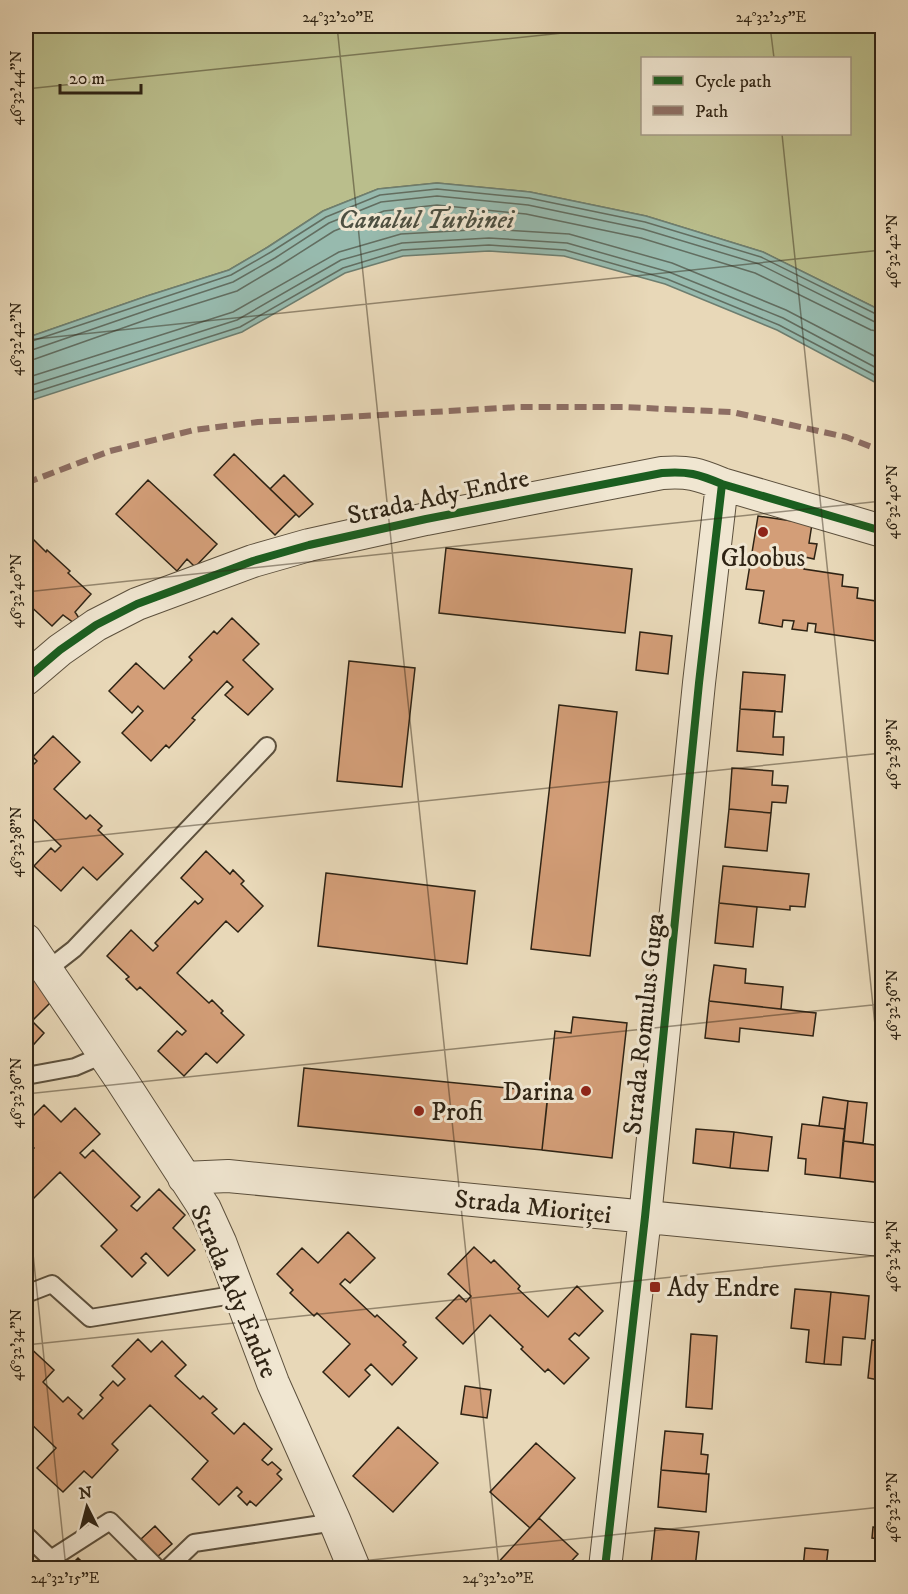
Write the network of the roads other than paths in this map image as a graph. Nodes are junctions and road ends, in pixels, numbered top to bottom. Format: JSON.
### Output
{"nodes":[{"id":1,"x":722,"y":484,"type":"junction"},
{"id":2,"x":882,"y":531,"type":"edge"},
{"id":3,"x":26,"y":679,"type":"edge"},
{"id":4,"x":267,"y":746,"type":"dead end"},
{"id":5,"x":26,"y":940,"type":"edge"},
{"id":6,"x":47,"y":970,"type":"junction"},
{"id":7,"x":100,"y":1048,"type":"junction"},
{"id":8,"x":26,"y":1076,"type":"edge"},
{"id":9,"x":184,"y":1178,"type":"junction"},
{"id":10,"x":645,"y":1217,"type":"junction"},
{"id":11,"x":882,"y":1240,"type":"edge"},
{"id":12,"x":26,"y":1294,"type":"edge"},
{"id":13,"x":239,"y":1294,"type":"junction"},
{"id":14,"x":335,"y":1522,"type":"junction"},
{"id":15,"x":26,"y":1535,"type":"edge"},
{"id":16,"x":46,"y":1564,"type":"edge"},
{"id":17,"x":157,"y":1569,"type":"edge"},
{"id":18,"x":168,"y":1569,"type":"edge"},
{"id":19,"x":354,"y":1569,"type":"edge"},
{"id":20,"x":605,"y":1569,"type":"edge"}],
"edges":[{"from":1,"to":2,"type":"street","name":"Strada Ady Endre"},
{"from":1,"to":3,"type":"street","name":"Strada Ady Endre"},
{"from":1,"to":10,"type":"street","name":"Strada Romulus Guga"},
{"from":4,"to":6,"type":"lane"},
{"from":5,"to":6,"type":"street","name":"Strada Ady Endre"},
{"from":6,"to":7,"type":"street","name":"Strada Ady Endre"},
{"from":7,"to":8,"type":"lane"},
{"from":7,"to":9,"type":"street","name":"Strada Ady Endre"},
{"from":9,"to":10,"type":"street","name":"Strada Mioriței"},
{"from":9,"to":13,"type":"street","name":"Strada Ady Endre"},
{"from":10,"to":11,"type":"street","name":"Strada Mioriței"},
{"from":10,"to":20,"type":"street","name":"Strada Romulus Guga"},
{"from":12,"to":13,"type":"lane"},
{"from":13,"to":14,"type":"street","name":"Strada Ady Endre"},
{"from":14,"to":18,"type":"lane"},
{"from":14,"to":19,"type":"street","name":"Strada Ady Endre"},
{"from":15,"to":16,"type":"lane"},
{"from":16,"to":17,"type":"lane"}]}
